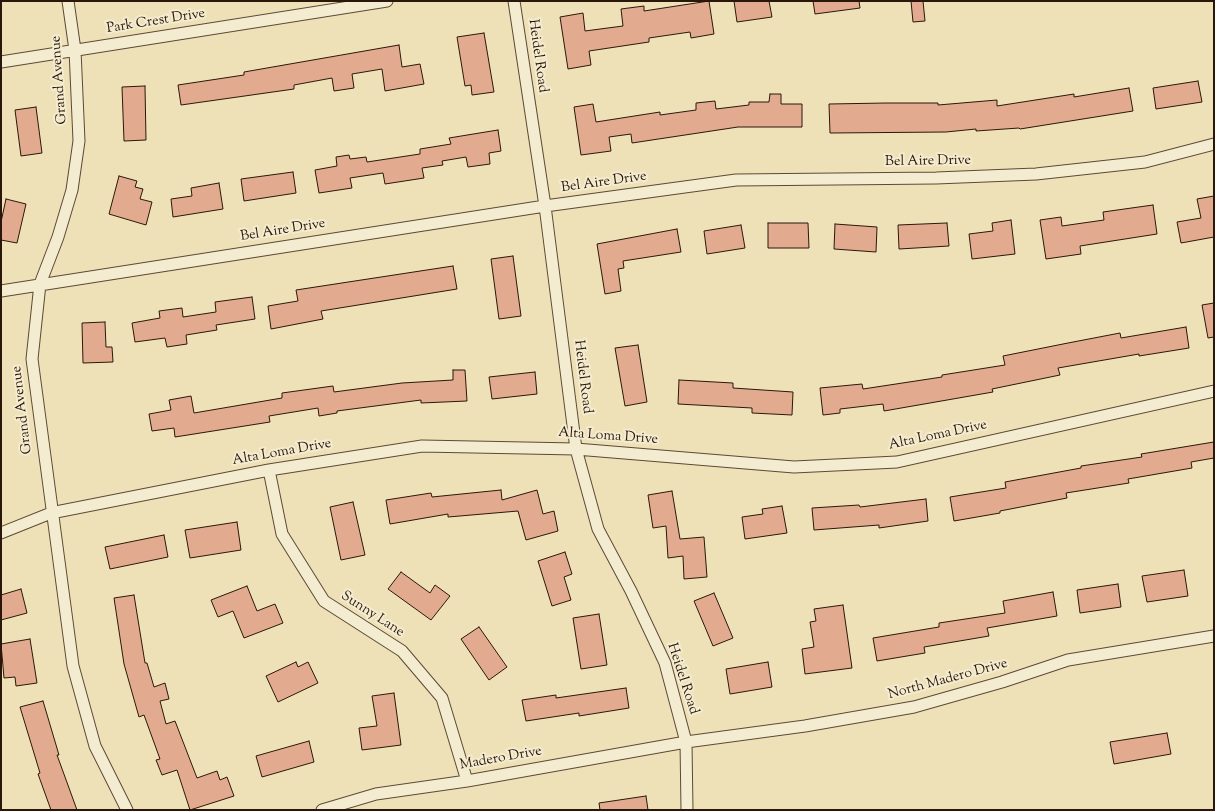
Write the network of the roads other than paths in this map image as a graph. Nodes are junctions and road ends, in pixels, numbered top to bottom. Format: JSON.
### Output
{"nodes":[{"id":1,"x":68,"y":1,"type":"edge"},
{"id":2,"x":386,"y":1,"type":"edge"},
{"id":3,"x":514,"y":1,"type":"edge"},
{"id":4,"x":75,"y":50,"type":"junction"},
{"id":5,"x":1,"y":62,"type":"edge"},
{"id":6,"x":1214,"y":144,"type":"edge"},
{"id":7,"x":544,"y":206,"type":"junction"},
{"id":8,"x":40,"y":284,"type":"junction"},
{"id":9,"x":1,"y":291,"type":"edge"},
{"id":10,"x":1214,"y":391,"type":"edge"},
{"id":11,"x":576,"y":449,"type":"junction"},
{"id":12,"x":269,"y":470,"type":"junction"},
{"id":13,"x":52,"y":513,"type":"junction"},
{"id":14,"x":1,"y":533,"type":"edge"},
{"id":15,"x":1214,"y":636,"type":"edge"},
{"id":16,"x":686,"y":742,"type":"junction"},
{"id":17,"x":467,"y":781,"type":"junction"},
{"id":18,"x":127,"y":810,"type":"edge"},
{"id":19,"x":322,"y":810,"type":"edge"},
{"id":20,"x":687,"y":810,"type":"edge"}],
"edges":[{"from":1,"to":4,"type":"street","name":"Grand Avenue"},
{"from":2,"to":4,"type":"street","name":"Park Crest Drive"},
{"from":3,"to":7,"type":"street","name":"Heidel Road"},
{"from":4,"to":5,"type":"street","name":"Park Crest Drive"},
{"from":4,"to":8,"type":"street","name":"Grand Avenue"},
{"from":6,"to":7,"type":"street","name":"Bel Aire Drive"},
{"from":7,"to":8,"type":"street","name":"Bel Aire Drive"},
{"from":7,"to":11,"type":"street","name":"Heidel Road"},
{"from":8,"to":9,"type":"street","name":"Bel Aire Drive"},
{"from":8,"to":13,"type":"street","name":"Grand Avenue"},
{"from":10,"to":11,"type":"street","name":"Alta Loma Drive"},
{"from":11,"to":12,"type":"street","name":"Alta Loma Drive"},
{"from":11,"to":16,"type":"street","name":"Heidel Road"},
{"from":12,"to":13,"type":"street","name":"Alta Loma Drive"},
{"from":12,"to":17,"type":"street","name":"Sunny Lane"},
{"from":13,"to":14,"type":"street","name":"Alta Loma Drive"},
{"from":13,"to":18,"type":"street","name":"Grand Avenue"},
{"from":15,"to":16,"type":"street","name":"North Madero Drive"},
{"from":16,"to":17,"type":"street","name":"Madero Drive"},
{"from":16,"to":20,"type":"street","name":"Heidel Road"},
{"from":17,"to":19,"type":"street","name":"Madero Drive"}]}
